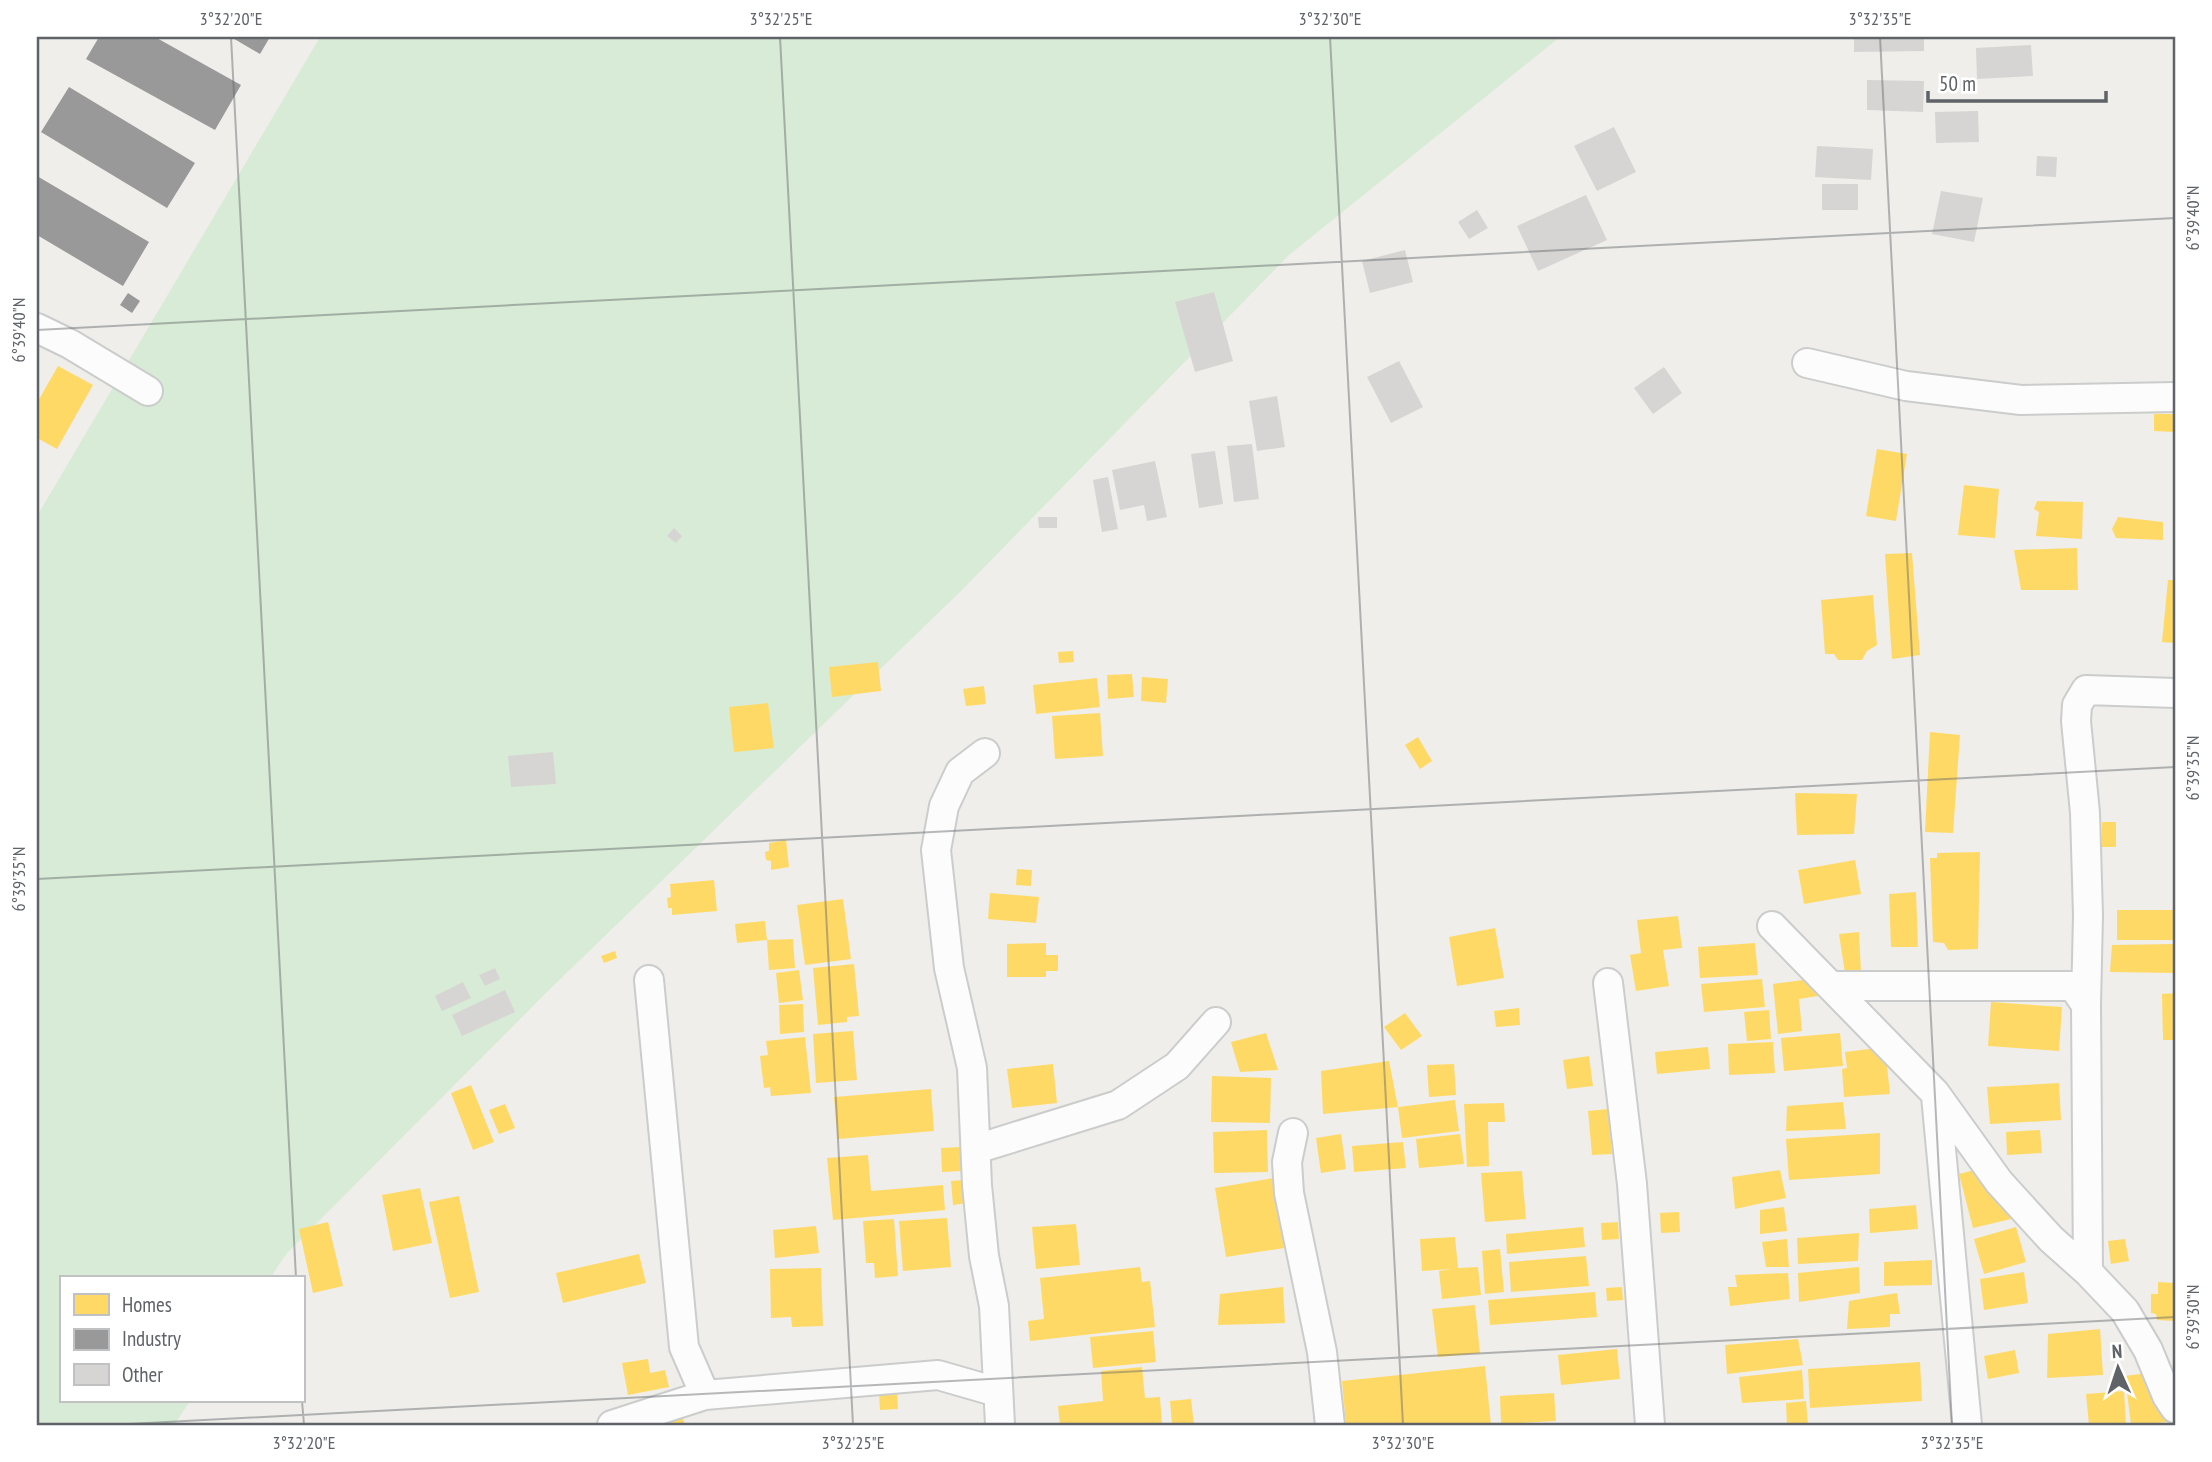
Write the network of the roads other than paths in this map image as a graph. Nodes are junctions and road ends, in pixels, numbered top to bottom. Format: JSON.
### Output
{"nodes":[{"id":1,"x":37,"y":328,"type":"edge"},
{"id":2,"x":1807,"y":363,"type":"dead end"},
{"id":3,"x":148,"y":391,"type":"dead end"},
{"id":4,"x":2175,"y":397,"type":"edge"},
{"id":5,"x":2175,"y":693,"type":"edge"},
{"id":6,"x":985,"y":753,"type":"dead end"},
{"id":7,"x":1772,"y":926,"type":"dead end"},
{"id":8,"x":649,"y":980,"type":"dead end"},
{"id":9,"x":1608,"y":983,"type":"dead end"},
{"id":10,"x":1831,"y":986,"type":"junction"},
{"id":11,"x":2085,"y":1005,"type":"junction"},
{"id":12,"x":1216,"y":1022,"type":"dead end"},
{"id":13,"x":1936,"y":1093,"type":"junction"},
{"id":14,"x":1293,"y":1133,"type":"dead end"},
{"id":15,"x":976,"y":1149,"type":"junction"},
{"id":16,"x":2088,"y":1272,"type":"junction"},
{"id":17,"x":997,"y":1392,"type":"junction"},
{"id":18,"x":705,"y":1395,"type":"junction"},
{"id":19,"x":2175,"y":1408,"type":"edge"},
{"id":20,"x":612,"y":1425,"type":"edge"},
{"id":21,"x":1000,"y":1425,"type":"edge"},
{"id":22,"x":1330,"y":1425,"type":"edge"},
{"id":23,"x":1650,"y":1425,"type":"edge"},
{"id":24,"x":1967,"y":1425,"type":"edge"}],
"edges":[{"from":1,"to":3,"type":"street"},
{"from":2,"to":4,"type":"street"},
{"from":5,"to":11,"type":"street"},
{"from":6,"to":15,"type":"street"},
{"from":7,"to":10,"type":"street"},
{"from":8,"to":18,"type":"street"},
{"from":9,"to":23,"type":"street"},
{"from":10,"to":11,"type":"street"},
{"from":10,"to":13,"type":"street"},
{"from":11,"to":16,"type":"street"},
{"from":12,"to":15,"type":"street"},
{"from":13,"to":16,"type":"street"},
{"from":13,"to":24,"type":"street"},
{"from":14,"to":22,"type":"street"},
{"from":15,"to":17,"type":"street"},
{"from":16,"to":19,"type":"street"},
{"from":17,"to":18,"type":"street"},
{"from":17,"to":21,"type":"street"},
{"from":18,"to":20,"type":"street"}]}
